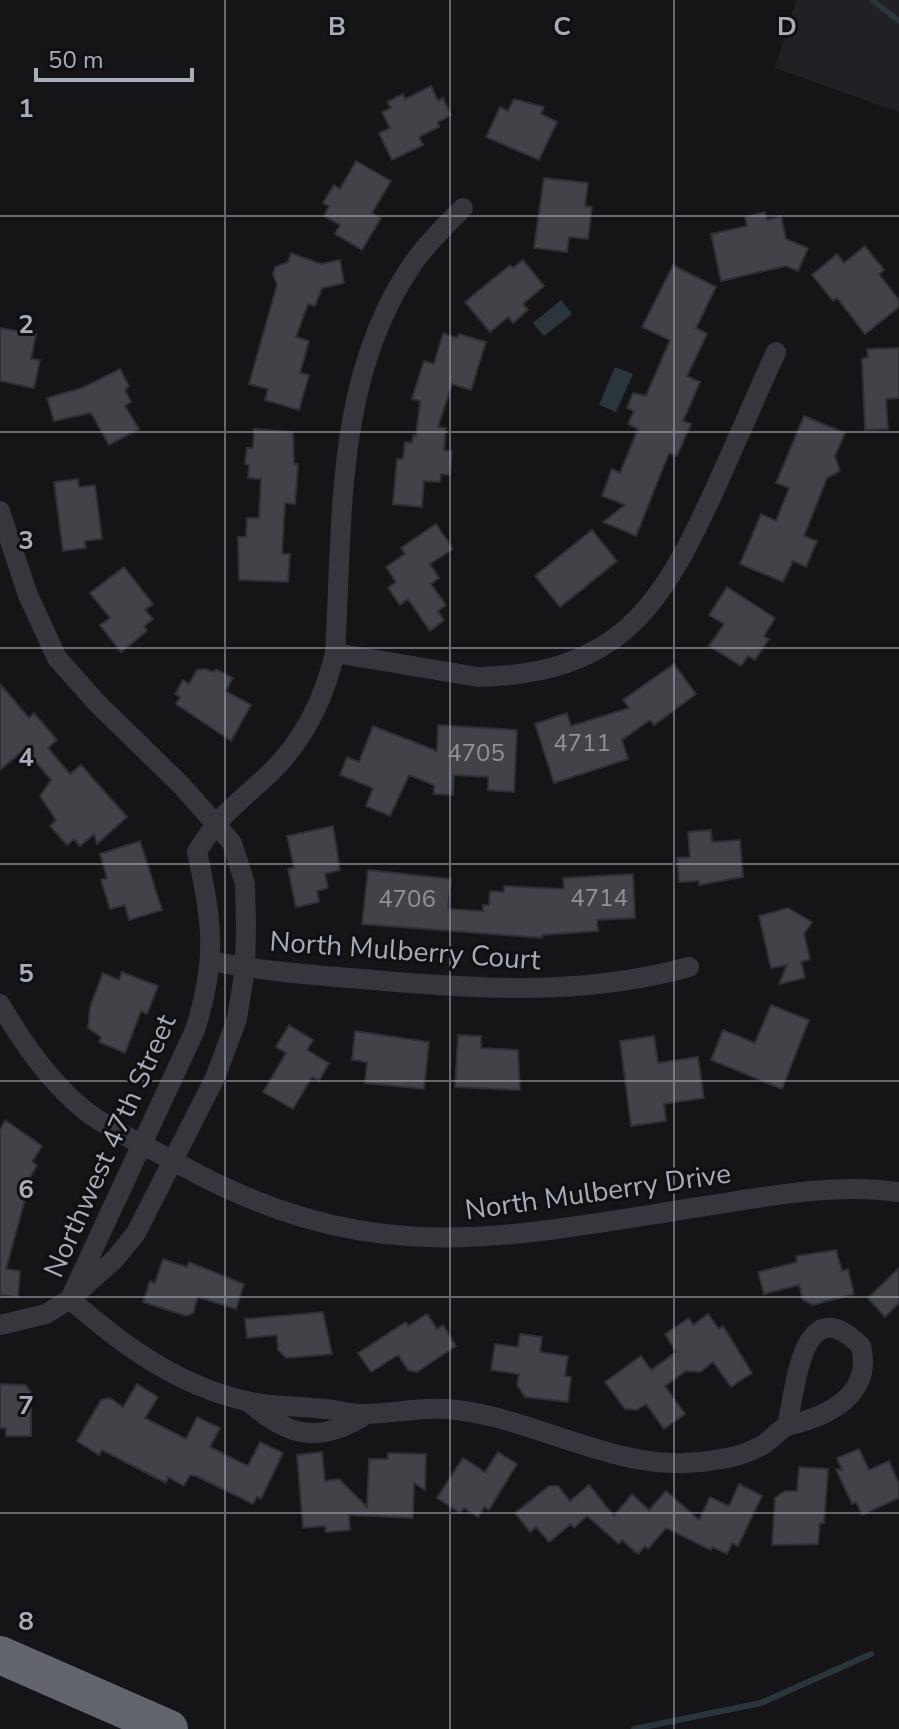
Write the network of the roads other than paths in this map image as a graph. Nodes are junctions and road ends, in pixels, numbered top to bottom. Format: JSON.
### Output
{"nodes":[{"id":1,"x":463,"y":208,"type":"dead end"},
{"id":2,"x":776,"y":352,"type":"dead end"},
{"id":3,"x":0,"y":511,"type":"edge"},
{"id":4,"x":335,"y":653,"type":"junction"},
{"id":5,"x":213,"y":824,"type":"junction"},
{"id":6,"x":211,"y":961,"type":"junction"},
{"id":7,"x":689,"y":967,"type":"dead end"},
{"id":8,"x":245,"y":968,"type":"junction"},
{"id":9,"x":0,"y":1004,"type":"edge"},
{"id":10,"x":140,"y":1145,"type":"junction"},
{"id":11,"x":174,"y":1162,"type":"junction"},
{"id":12,"x":899,"y":1192,"type":"edge"},
{"id":13,"x":70,"y":1299,"type":"junction"},
{"id":14,"x":0,"y":1325,"type":"edge"},
{"id":15,"x":787,"y":1425,"type":"junction"},
{"id":16,"x":0,"y":1655,"type":"edge"},
{"id":17,"x":169,"y":1729,"type":"edge"}],
"edges":[{"from":1,"to":4,"type":"street","name":"Northwest 47th Street"},
{"from":2,"to":4,"type":"street"},
{"from":3,"to":5,"type":"street"},
{"from":4,"to":5,"type":"street","name":"Northwest 47th Street"},
{"from":5,"to":6,"type":"street","name":"Northwest 47th Street"},
{"from":5,"to":8,"type":"street","name":"Northwest 47th Street"},
{"from":6,"to":8,"type":"street","name":"North Mulberry Court"},
{"from":6,"to":10,"type":"street","name":"Northwest 47th Street"},
{"from":7,"to":8,"type":"street","name":"North Mulberry Court"},
{"from":8,"to":11,"type":"street","name":"Northwest 47th Street"},
{"from":9,"to":10,"type":"street","name":"North Mulberry Drive"},
{"from":10,"to":11,"type":"street","name":"North Mulberry Drive"},
{"from":10,"to":13,"type":"street","name":"Northwest 47th Street"},
{"from":11,"to":12,"type":"street","name":"North Mulberry Drive"},
{"from":11,"to":13,"type":"street","name":"Northwest 47th Street"},
{"from":13,"to":14,"type":"street"},
{"from":13,"to":15,"type":"street"},
{"from":15,"to":15,"type":"street"},
{"from":16,"to":17,"type":"highway"}]}
